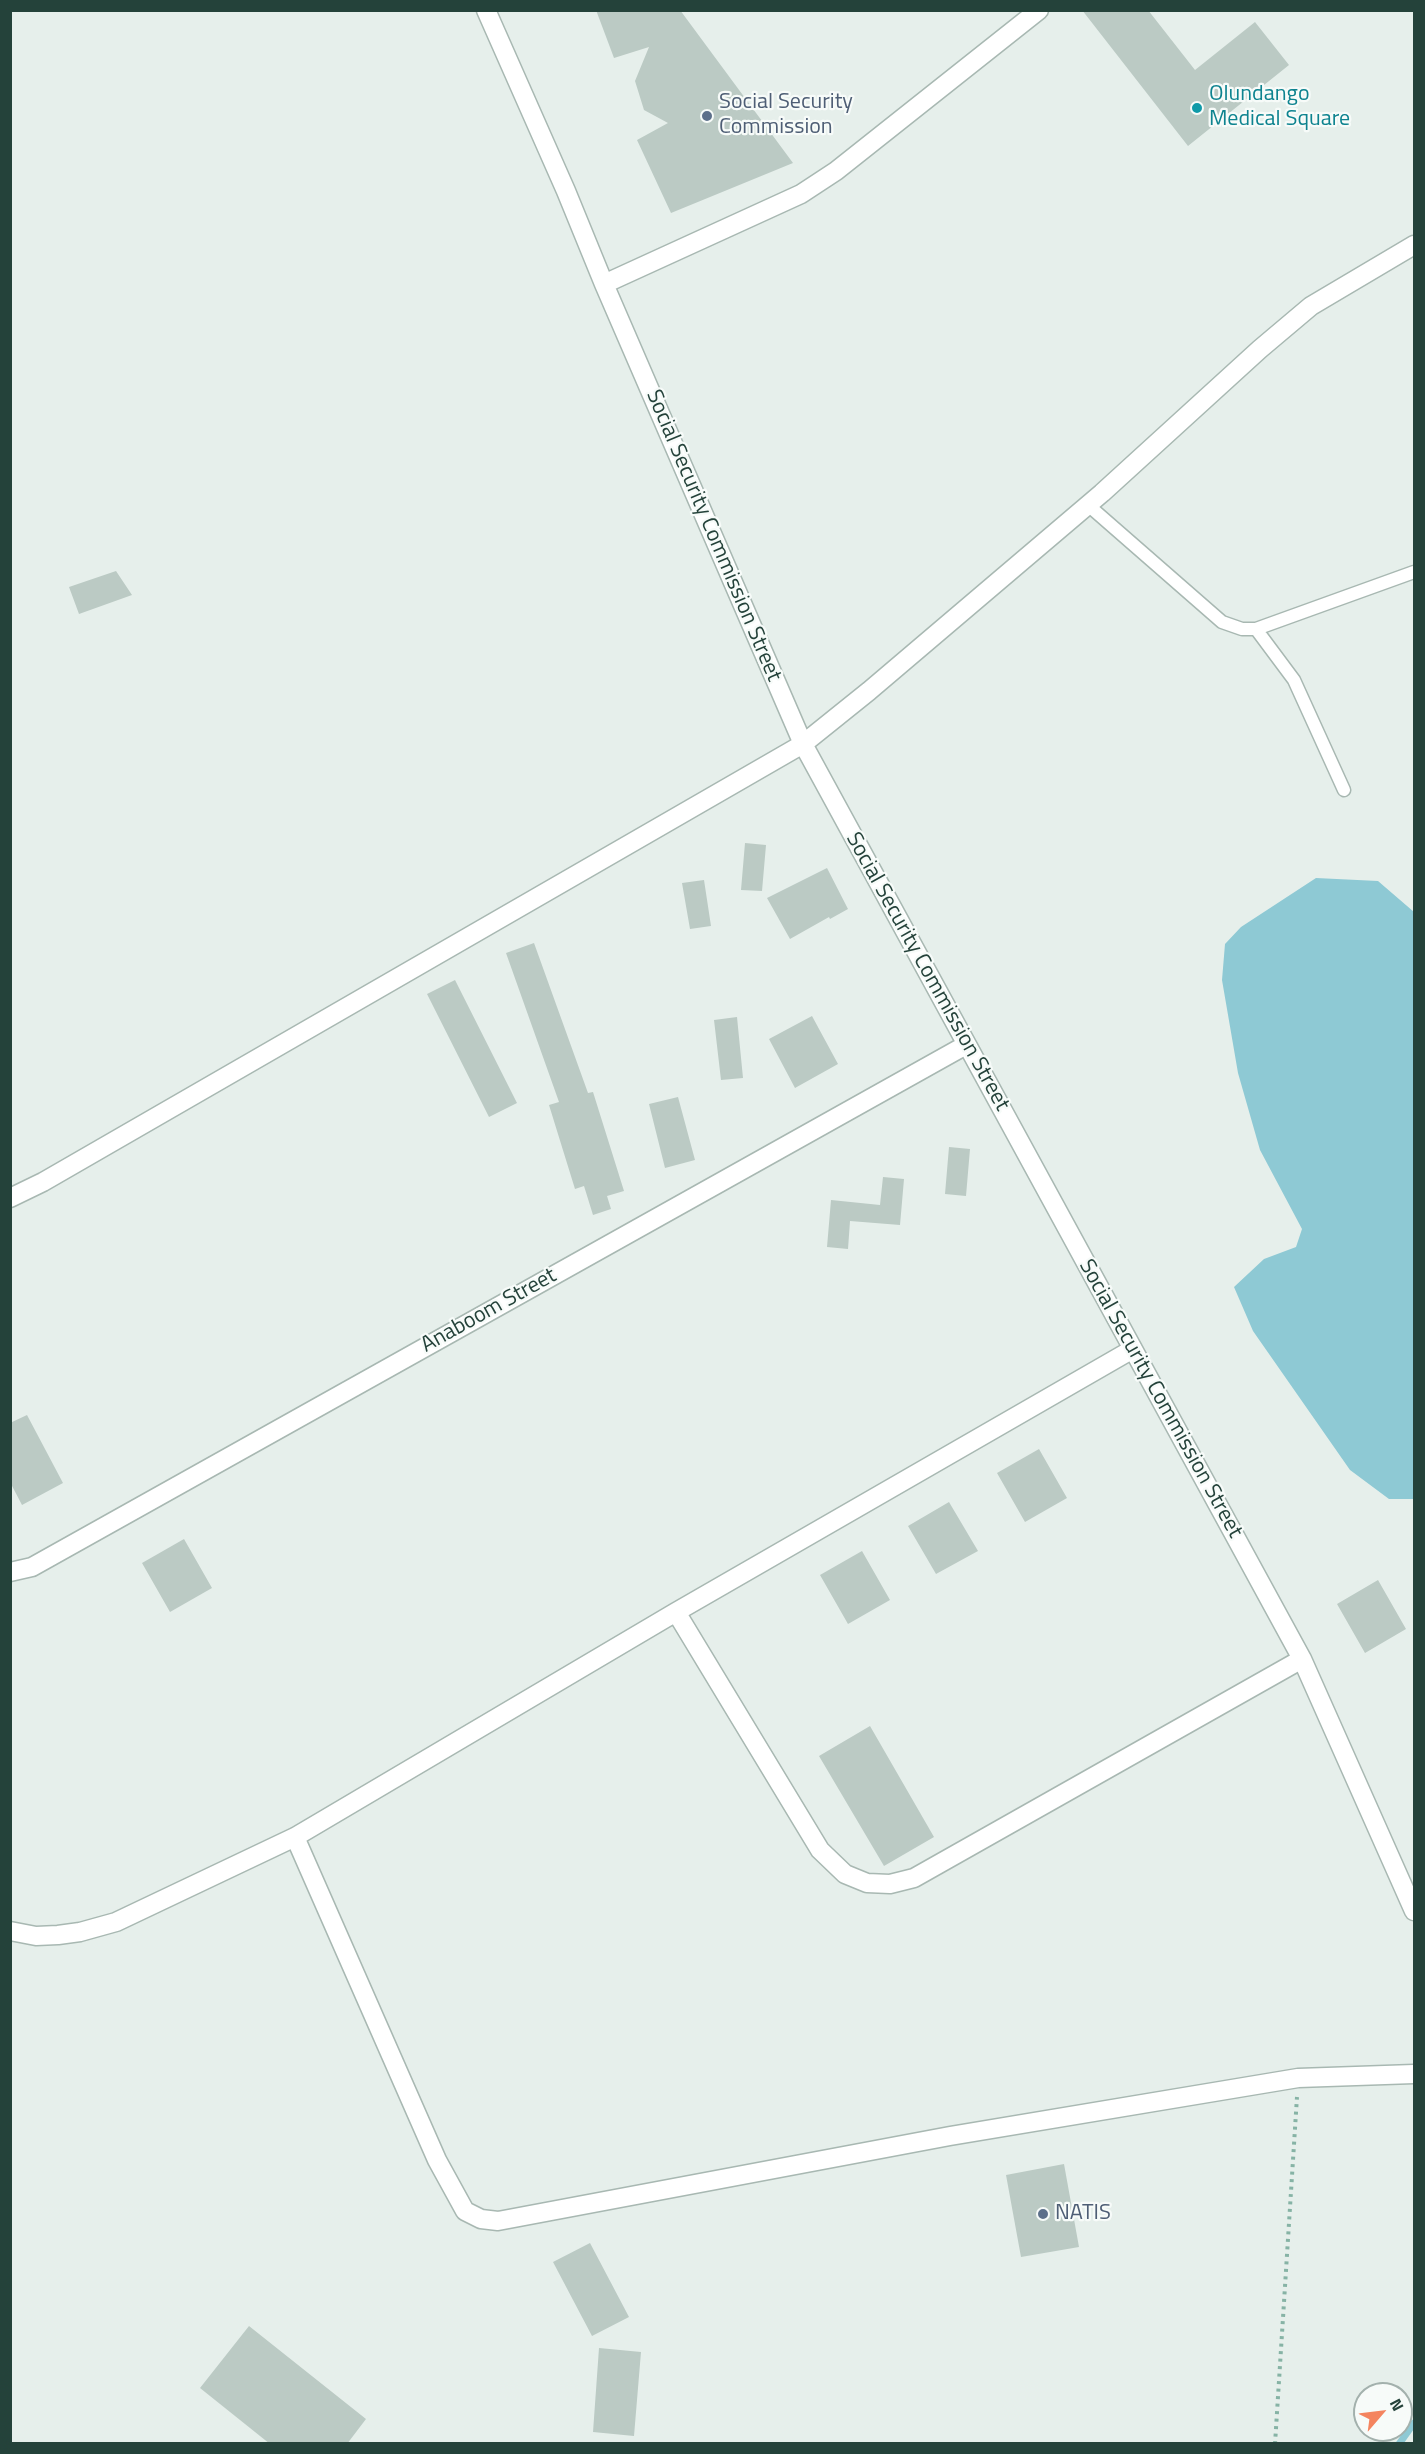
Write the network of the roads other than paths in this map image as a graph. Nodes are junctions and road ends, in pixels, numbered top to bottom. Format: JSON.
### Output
{"nodes":[{"id":1,"x":486,"y":10,"type":"edge"},
{"id":2,"x":1039,"y":10,"type":"edge"},
{"id":3,"x":1414,"y":245,"type":"edge"},
{"id":4,"x":604,"y":284,"type":"junction"},
{"id":5,"x":1088,"y":506,"type":"junction"},
{"id":6,"x":1414,"y":572,"type":"edge"},
{"id":7,"x":1256,"y":629,"type":"junction"},
{"id":8,"x":803,"y":744,"type":"junction"},
{"id":9,"x":1344,"y":789,"type":"dead end"},
{"id":10,"x":966,"y":1045,"type":"junction"},
{"id":11,"x":10,"y":1198,"type":"edge"},
{"id":12,"x":1133,"y":1349,"type":"junction"},
{"id":13,"x":10,"y":1572,"type":"edge"},
{"id":14,"x":676,"y":1612,"type":"junction"},
{"id":15,"x":1302,"y":1659,"type":"junction"},
{"id":16,"x":295,"y":1837,"type":"junction"},
{"id":17,"x":1414,"y":1911,"type":"edge"},
{"id":18,"x":10,"y":1931,"type":"edge"},
{"id":19,"x":1414,"y":2074,"type":"edge"}],
"edges":[{"from":1,"to":4,"type":"street","name":"Social Security Commission Street"},
{"from":2,"to":4,"type":"street"},
{"from":3,"to":5,"type":"street"},
{"from":4,"to":8,"type":"street","name":"Social Security Commission Street"},
{"from":5,"to":7,"type":"lane"},
{"from":5,"to":8,"type":"street"},
{"from":6,"to":7,"type":"lane"},
{"from":7,"to":9,"type":"lane"},
{"from":8,"to":10,"type":"street","name":"Social Security Commission Street"},
{"from":8,"to":11,"type":"street"},
{"from":10,"to":12,"type":"street","name":"Social Security Commission Street"},
{"from":10,"to":13,"type":"street","name":"Anaboom Street"},
{"from":12,"to":14,"type":"street"},
{"from":12,"to":15,"type":"street","name":"Social Security Commission Street"},
{"from":14,"to":15,"type":"street"},
{"from":14,"to":16,"type":"street"},
{"from":15,"to":17,"type":"street","name":"Social Security Commission Street"},
{"from":16,"to":18,"type":"street"},
{"from":16,"to":19,"type":"street"}]}
